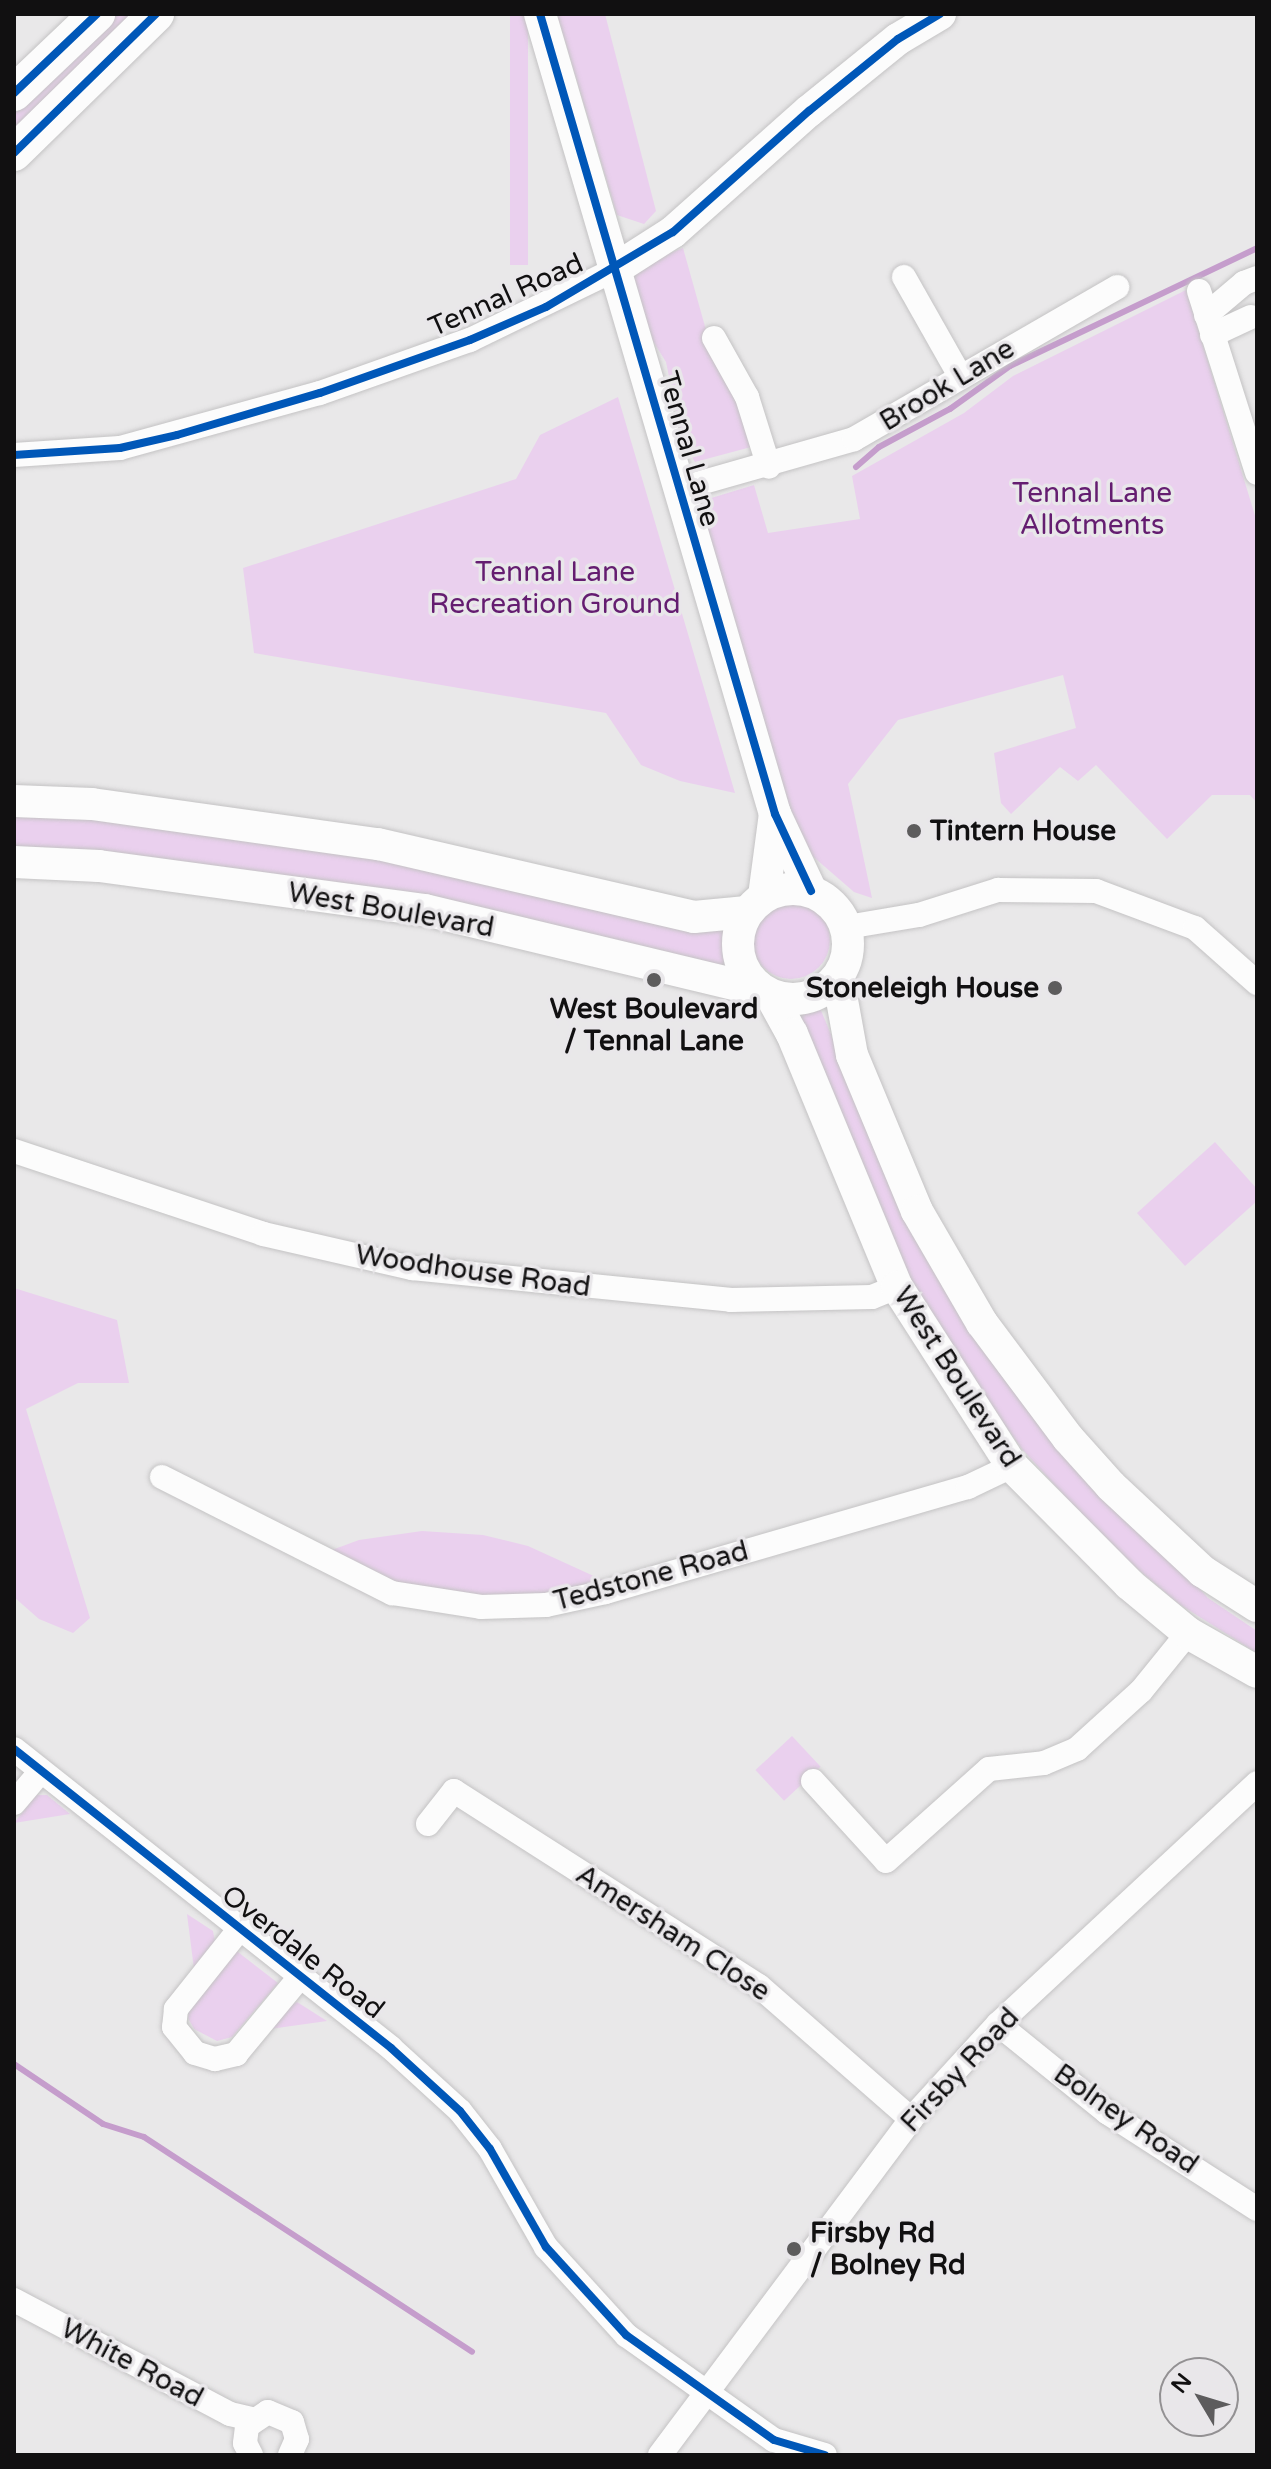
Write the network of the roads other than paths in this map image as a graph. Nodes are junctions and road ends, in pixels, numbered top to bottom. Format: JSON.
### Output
{"nodes":[{"id":1,"x":97,"y":14,"type":"edge"},
{"id":2,"x":156,"y":14,"type":"edge"},
{"id":3,"x":540,"y":14,"type":"edge"},
{"id":4,"x":940,"y":14,"type":"edge"},
{"id":5,"x":14,"y":93,"type":"edge"},
{"id":6,"x":14,"y":153,"type":"edge"},
{"id":7,"x":612,"y":271,"type":"junction"},
{"id":8,"x":904,"y":277,"type":"dead end"},
{"id":9,"x":1257,"y":278,"type":"edge"},
{"id":10,"x":1117,"y":287,"type":"dead end"},
{"id":11,"x":1199,"y":291,"type":"dead end"},
{"id":12,"x":1251,"y":317,"type":"dead end"},
{"id":13,"x":1209,"y":325,"type":"junction"},
{"id":14,"x":714,"y":338,"type":"dead end"},
{"id":15,"x":960,"y":376,"type":"junction"},
{"id":16,"x":14,"y":455,"type":"edge"},
{"id":17,"x":769,"y":467,"type":"junction"},
{"id":18,"x":1257,"y":473,"type":"edge"},
{"id":19,"x":679,"y":489,"type":"junction"},
{"id":20,"x":14,"y":801,"type":"edge"},
{"id":21,"x":775,"y":814,"type":"junction"},
{"id":22,"x":14,"y":862,"type":"edge"},
{"id":23,"x":811,"y":891,"type":"junction"},
{"id":24,"x":756,"y":904,"type":"junction"},
{"id":25,"x":847,"y":927,"type":"junction"},
{"id":26,"x":838,"y":978,"type":"junction"},
{"id":27,"x":1257,"y":983,"type":"edge"},
{"id":28,"x":766,"y":993,"type":"junction"},
{"id":29,"x":14,"y":1151,"type":"edge"},
{"id":30,"x":897,"y":1287,"type":"junction"},
{"id":31,"x":1012,"y":1466,"type":"junction"},
{"id":32,"x":162,"y":1477,"type":"dead end"},
{"id":33,"x":1202,"y":1571,"type":"junction"},
{"id":34,"x":1257,"y":1606,"type":"edge"},
{"id":35,"x":1257,"y":1622,"type":"edge"},
{"id":36,"x":1188,"y":1633,"type":"junction"},
{"id":37,"x":1257,"y":1672,"type":"edge"},
{"id":38,"x":14,"y":1749,"type":"edge"},
{"id":39,"x":41,"y":1771,"type":"junction"},
{"id":40,"x":813,"y":1781,"type":"dead end"},
{"id":41,"x":1257,"y":1783,"type":"edge"},
{"id":42,"x":14,"y":1803,"type":"edge"},
{"id":43,"x":428,"y":1824,"type":"dead end"},
{"id":44,"x":238,"y":1931,"type":"junction"},
{"id":45,"x":299,"y":1978,"type":"junction"},
{"id":46,"x":998,"y":2024,"type":"junction"},
{"id":47,"x":911,"y":2119,"type":"junction"},
{"id":48,"x":1253,"y":2199,"type":"edge"},
{"id":49,"x":14,"y":2300,"type":"edge"},
{"id":50,"x":704,"y":2393,"type":"junction"},
{"id":51,"x":252,"y":2419,"type":"junction"},
{"id":52,"x":251,"y":2455,"type":"edge"},
{"id":53,"x":290,"y":2455,"type":"edge"},
{"id":54,"x":660,"y":2455,"type":"edge"},
{"id":55,"x":825,"y":2455,"type":"edge"}],
"edges":[{"from":1,"to":5,"type":"main road"},
{"from":2,"to":6,"type":"main road"},
{"from":3,"to":7,"type":"main road","name":"Tennal Lane"},
{"from":4,"to":7,"type":"main road","name":"Tennal Road"},
{"from":7,"to":16,"type":"street","name":"Tennal Road"},
{"from":7,"to":19,"type":"main road","name":"Tennal Lane"},
{"from":8,"to":15,"type":"street"},
{"from":9,"to":13,"type":"street"},
{"from":10,"to":15,"type":"street","name":"Brook Lane"},
{"from":11,"to":13,"type":"street"},
{"from":12,"to":13,"type":"street"},
{"from":13,"to":18,"type":"street"},
{"from":14,"to":17,"type":"street"},
{"from":15,"to":17,"type":"street","name":"Brook Lane"},
{"from":17,"to":19,"type":"street","name":"Brook Lane"},
{"from":19,"to":21,"type":"main road","name":"Tennal Lane"},
{"from":20,"to":24,"type":"main road","name":"West Boulevard"},
{"from":21,"to":23,"type":"main road","name":"Tennal Lane"},
{"from":21,"to":24,"type":"main road","name":"Tennal Lane"},
{"from":22,"to":28,"type":"main road","name":"West Boulevard"},
{"from":23,"to":24,"type":"main road"},
{"from":23,"to":25,"type":"main road"},
{"from":24,"to":28,"type":"main road"},
{"from":25,"to":26,"type":"main road"},
{"from":25,"to":27,"type":"street"},
{"from":26,"to":28,"type":"main road"},
{"from":26,"to":33,"type":"main road","name":"West Boulevard"},
{"from":28,"to":30,"type":"main road","name":"West Boulevard"},
{"from":29,"to":30,"type":"street","name":"Woodhouse Road"},
{"from":30,"to":31,"type":"main road","name":"West Boulevard"},
{"from":31,"to":32,"type":"street","name":"Tedstone Road"},
{"from":31,"to":36,"type":"main road","name":"West Boulevard"},
{"from":33,"to":34,"type":"main road","name":"West Boulevard"},
{"from":33,"to":35,"type":"main road"},
{"from":36,"to":37,"type":"main road","name":"West Boulevard"},
{"from":36,"to":40,"type":"street"},
{"from":38,"to":39,"type":"street","name":"Overdale Road"},
{"from":39,"to":42,"type":"street"},
{"from":39,"to":44,"type":"street","name":"Overdale Road"},
{"from":41,"to":46,"type":"street","name":"Firsby Road"},
{"from":43,"to":47,"type":"street","name":"Amersham Close"},
{"from":44,"to":45,"type":"street","name":"Overdale Road"},
{"from":44,"to":45,"type":"street"},
{"from":45,"to":50,"type":"street","name":"Overdale Road"},
{"from":46,"to":47,"type":"street","name":"Firsby Road"},
{"from":46,"to":48,"type":"street","name":"Bolney Road"},
{"from":47,"to":50,"type":"street","name":"Firsby Road"},
{"from":49,"to":51,"type":"street","name":"White Road"},
{"from":50,"to":54,"type":"street","name":"Firsby Road"},
{"from":50,"to":55,"type":"street","name":"Overdale Road"},
{"from":51,"to":52,"type":"street"},
{"from":51,"to":53,"type":"street","name":"White Road"}]}
